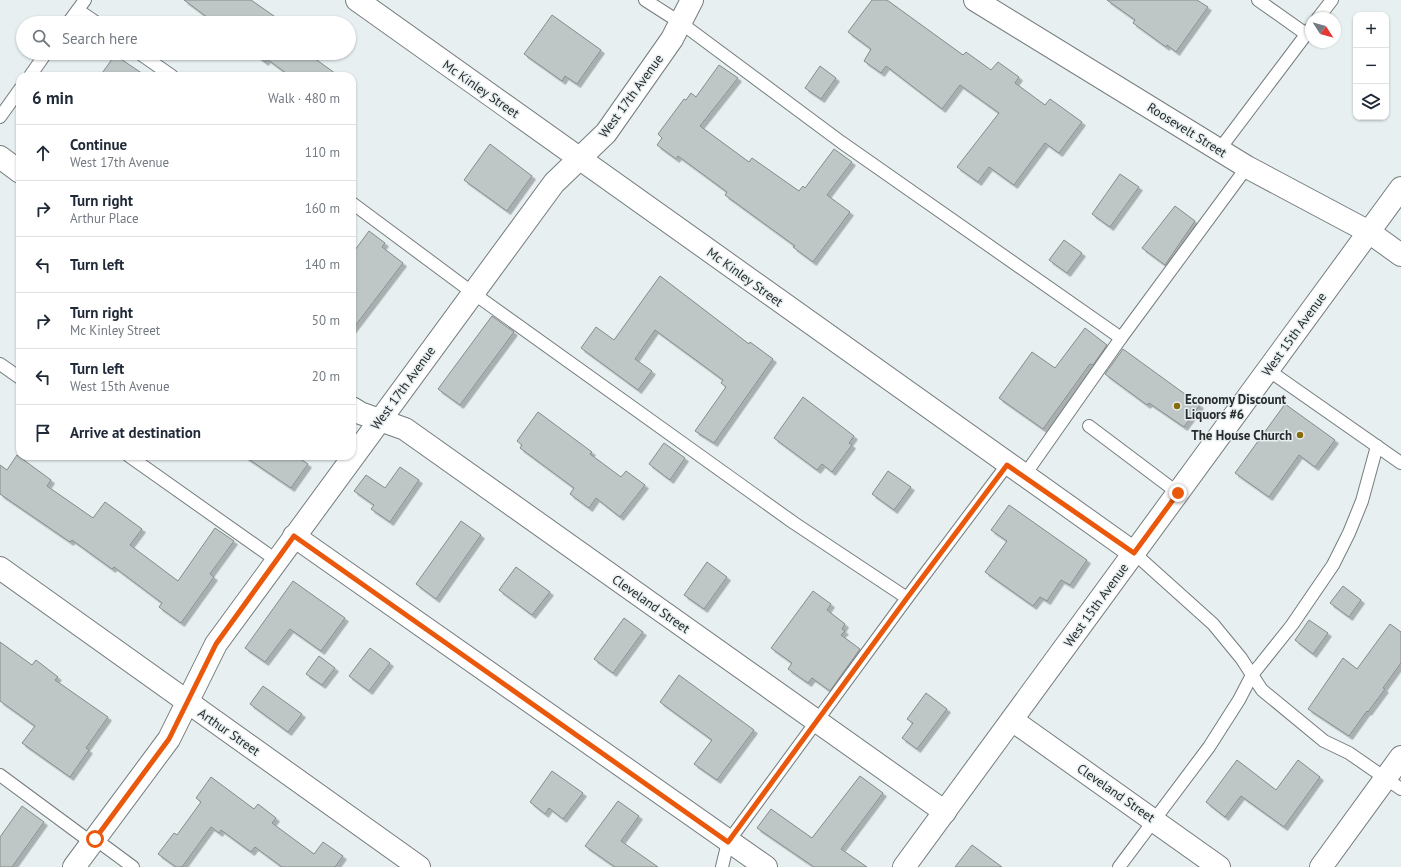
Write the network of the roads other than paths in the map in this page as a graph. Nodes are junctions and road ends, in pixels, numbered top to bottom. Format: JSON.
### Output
{"nodes":[{"id":1,"x":357,"y":0,"type":"edge"},
{"id":2,"x":645,"y":0,"type":"edge"},
{"id":3,"x":692,"y":0,"type":"edge"},
{"id":4,"x":975,"y":0,"type":"edge"},
{"id":5,"x":1258,"y":0,"type":"edge"},
{"id":6,"x":1332,"y":0,"type":"edge"},
{"id":7,"x":81,"y":5,"type":"edge"},
{"id":8,"x":1323,"y":12,"type":"edge"},
{"id":9,"x":73,"y":16,"type":"edge"},
{"id":10,"x":91,"y":16,"type":"edge"},
{"id":11,"x":680,"y":23,"type":"junction"},
{"id":12,"x":1305,"y":29,"type":"edge"},
{"id":13,"x":1305,"y":36,"type":"edge"},
{"id":14,"x":41,"y":60,"type":"edge"},
{"id":15,"x":149,"y":60,"type":"edge"},
{"id":16,"x":33,"y":72,"type":"edge"},
{"id":17,"x":166,"y":72,"type":"edge"},
{"id":18,"x":16,"y":95,"type":"edge"},
{"id":19,"x":0,"y":117,"type":"edge"},
{"id":20,"x":1219,"y":150,"type":"junction"},
{"id":21,"x":0,"y":157,"type":"edge"},
{"id":22,"x":580,"y":159,"type":"junction"},
{"id":23,"x":1247,"y":167,"type":"junction"},
{"id":24,"x":16,"y":169,"type":"edge"},
{"id":25,"x":1401,"y":188,"type":"edge"},
{"id":26,"x":356,"y":206,"type":"edge"},
{"id":27,"x":1369,"y":232,"type":"junction"},
{"id":28,"x":1401,"y":255,"type":"edge"},
{"id":29,"x":474,"y":293,"type":"junction"},
{"id":30,"x":1121,"y":338,"type":"junction"},
{"id":31,"x":0,"y":364,"type":"edge"},
{"id":32,"x":1268,"y":370,"type":"junction"},
{"id":33,"x":16,"y":375,"type":"edge"},
{"id":34,"x":356,"y":410,"type":"edge"},
{"id":35,"x":379,"y":421,"type":"junction"},
{"id":36,"x":1089,"y":426,"type":"dead end"},
{"id":37,"x":1377,"y":446,"type":"junction"},
{"id":38,"x":356,"y":452,"type":"edge"},
{"id":39,"x":135,"y":460,"type":"edge"},
{"id":40,"x":350,"y":460,"type":"edge"},
{"id":41,"x":1401,"y":463,"type":"edge"},
{"id":42,"x":1016,"y":471,"type":"junction"},
{"id":43,"x":1178,"y":493,"type":"junction"},
{"id":44,"x":294,"y":536,"type":"junction"},
{"id":45,"x":1134,"y":553,"type":"junction"},
{"id":46,"x":276,"y":560,"type":"junction"},
{"id":47,"x":0,"y":568,"type":"edge"},
{"id":48,"x":907,"y":598,"type":"junction"},
{"id":49,"x":1252,"y":675,"type":"junction"},
{"id":50,"x":187,"y":702,"type":"junction"},
{"id":51,"x":1012,"y":720,"type":"junction"},
{"id":52,"x":816,"y":722,"type":"junction"},
{"id":53,"x":1401,"y":757,"type":"edge"},
{"id":54,"x":0,"y":775,"type":"edge"},
{"id":55,"x":1393,"y":784,"type":"edge"},
{"id":56,"x":945,"y":812,"type":"junction"},
{"id":57,"x":1153,"y":820,"type":"junction"},
{"id":58,"x":93,"y":841,"type":"junction"},
{"id":59,"x":728,"y":842,"type":"junction"},
{"id":60,"x":74,"y":867,"type":"edge"},
{"id":61,"x":134,"y":867,"type":"edge"},
{"id":62,"x":419,"y":867,"type":"edge"},
{"id":63,"x":722,"y":867,"type":"edge"},
{"id":64,"x":766,"y":867,"type":"edge"},
{"id":65,"x":904,"y":867,"type":"edge"},
{"id":66,"x":1119,"y":867,"type":"edge"},
{"id":67,"x":1219,"y":867,"type":"edge"},
{"id":68,"x":1321,"y":867,"type":"edge"}],
"edges":[{"from":1,"to":22,"type":"street","name":"Mc Kinley Street"},
{"from":2,"to":11,"type":"lane"},
{"from":3,"to":11,"type":"street","name":"West 17th Avenue"},
{"from":4,"to":20,"type":"street","name":"Roosevelt Street"},
{"from":5,"to":12,"type":"lane"},
{"from":6,"to":8,"type":"lane"},
{"from":7,"to":9,"type":"lane"},
{"from":7,"to":10,"type":"lane"},
{"from":11,"to":22,"type":"street","name":"West 17th Avenue"},
{"from":11,"to":30,"type":"lane"},
{"from":13,"to":20,"type":"lane"},
{"from":14,"to":16,"type":"lane"},
{"from":15,"to":17,"type":"lane"},
{"from":18,"to":19,"type":"lane"},
{"from":20,"to":23,"type":"street","name":"Roosevelt Street"},
{"from":21,"to":24,"type":"street"},
{"from":22,"to":29,"type":"street","name":"West 17th Avenue"},
{"from":22,"to":42,"type":"street","name":"Mc Kinley Street"},
{"from":23,"to":27,"type":"street","name":"Roosevelt Street"},
{"from":23,"to":30,"type":"lane"},
{"from":25,"to":27,"type":"street","name":"West 15th Avenue"},
{"from":26,"to":29,"type":"lane"},
{"from":27,"to":28,"type":"street","name":"Roosevelt Street"},
{"from":27,"to":32,"type":"street","name":"West 15th Avenue"},
{"from":29,"to":35,"type":"street","name":"West 17th Avenue"},
{"from":29,"to":48,"type":"lane"},
{"from":30,"to":42,"type":"lane"},
{"from":31,"to":33,"type":"lane"},
{"from":32,"to":37,"type":"lane"},
{"from":32,"to":43,"type":"street","name":"West 15th Avenue"},
{"from":34,"to":35,"type":"street","name":"Cleveland Street"},
{"from":35,"to":38,"type":"street","name":"West 17th Avenue"},
{"from":35,"to":52,"type":"street","name":"Cleveland Street"},
{"from":36,"to":43,"type":"lane"},
{"from":37,"to":41,"type":"lane"},
{"from":37,"to":49,"type":"lane"},
{"from":39,"to":46,"type":"lane"},
{"from":40,"to":44,"type":"street","name":"West 17th Avenue"},
{"from":42,"to":45,"type":"street","name":"Mc Kinley Street"},
{"from":42,"to":48,"type":"lane"},
{"from":43,"to":45,"type":"street","name":"West 15th Avenue"},
{"from":44,"to":46,"type":"street","name":"West 17th Avenue"},
{"from":44,"to":59,"type":"street"},
{"from":45,"to":49,"type":"lane"},
{"from":45,"to":51,"type":"street","name":"West 15th Avenue"},
{"from":46,"to":50,"type":"street","name":"West 17th Avenue"},
{"from":47,"to":50,"type":"street","name":"Arthur Street"},
{"from":48,"to":52,"type":"lane"},
{"from":49,"to":55,"type":"lane"},
{"from":49,"to":57,"type":"lane"},
{"from":50,"to":58,"type":"street","name":"West 17th Avenue"},
{"from":50,"to":62,"type":"street","name":"Arthur Street"},
{"from":51,"to":56,"type":"street","name":"West 15th Avenue"},
{"from":51,"to":57,"type":"street","name":"Cleveland Street"},
{"from":52,"to":56,"type":"street","name":"Cleveland Street"},
{"from":52,"to":59,"type":"lane"},
{"from":53,"to":55,"type":"street"},
{"from":54,"to":58,"type":"lane"},
{"from":55,"to":68,"type":"street"},
{"from":56,"to":65,"type":"street","name":"West 15th Avenue"},
{"from":57,"to":66,"type":"lane"},
{"from":57,"to":67,"type":"street","name":"Cleveland Street"},
{"from":58,"to":60,"type":"street","name":"West 17th Avenue"},
{"from":58,"to":61,"type":"lane"},
{"from":59,"to":63,"type":"lane"},
{"from":59,"to":64,"type":"street"}]}
